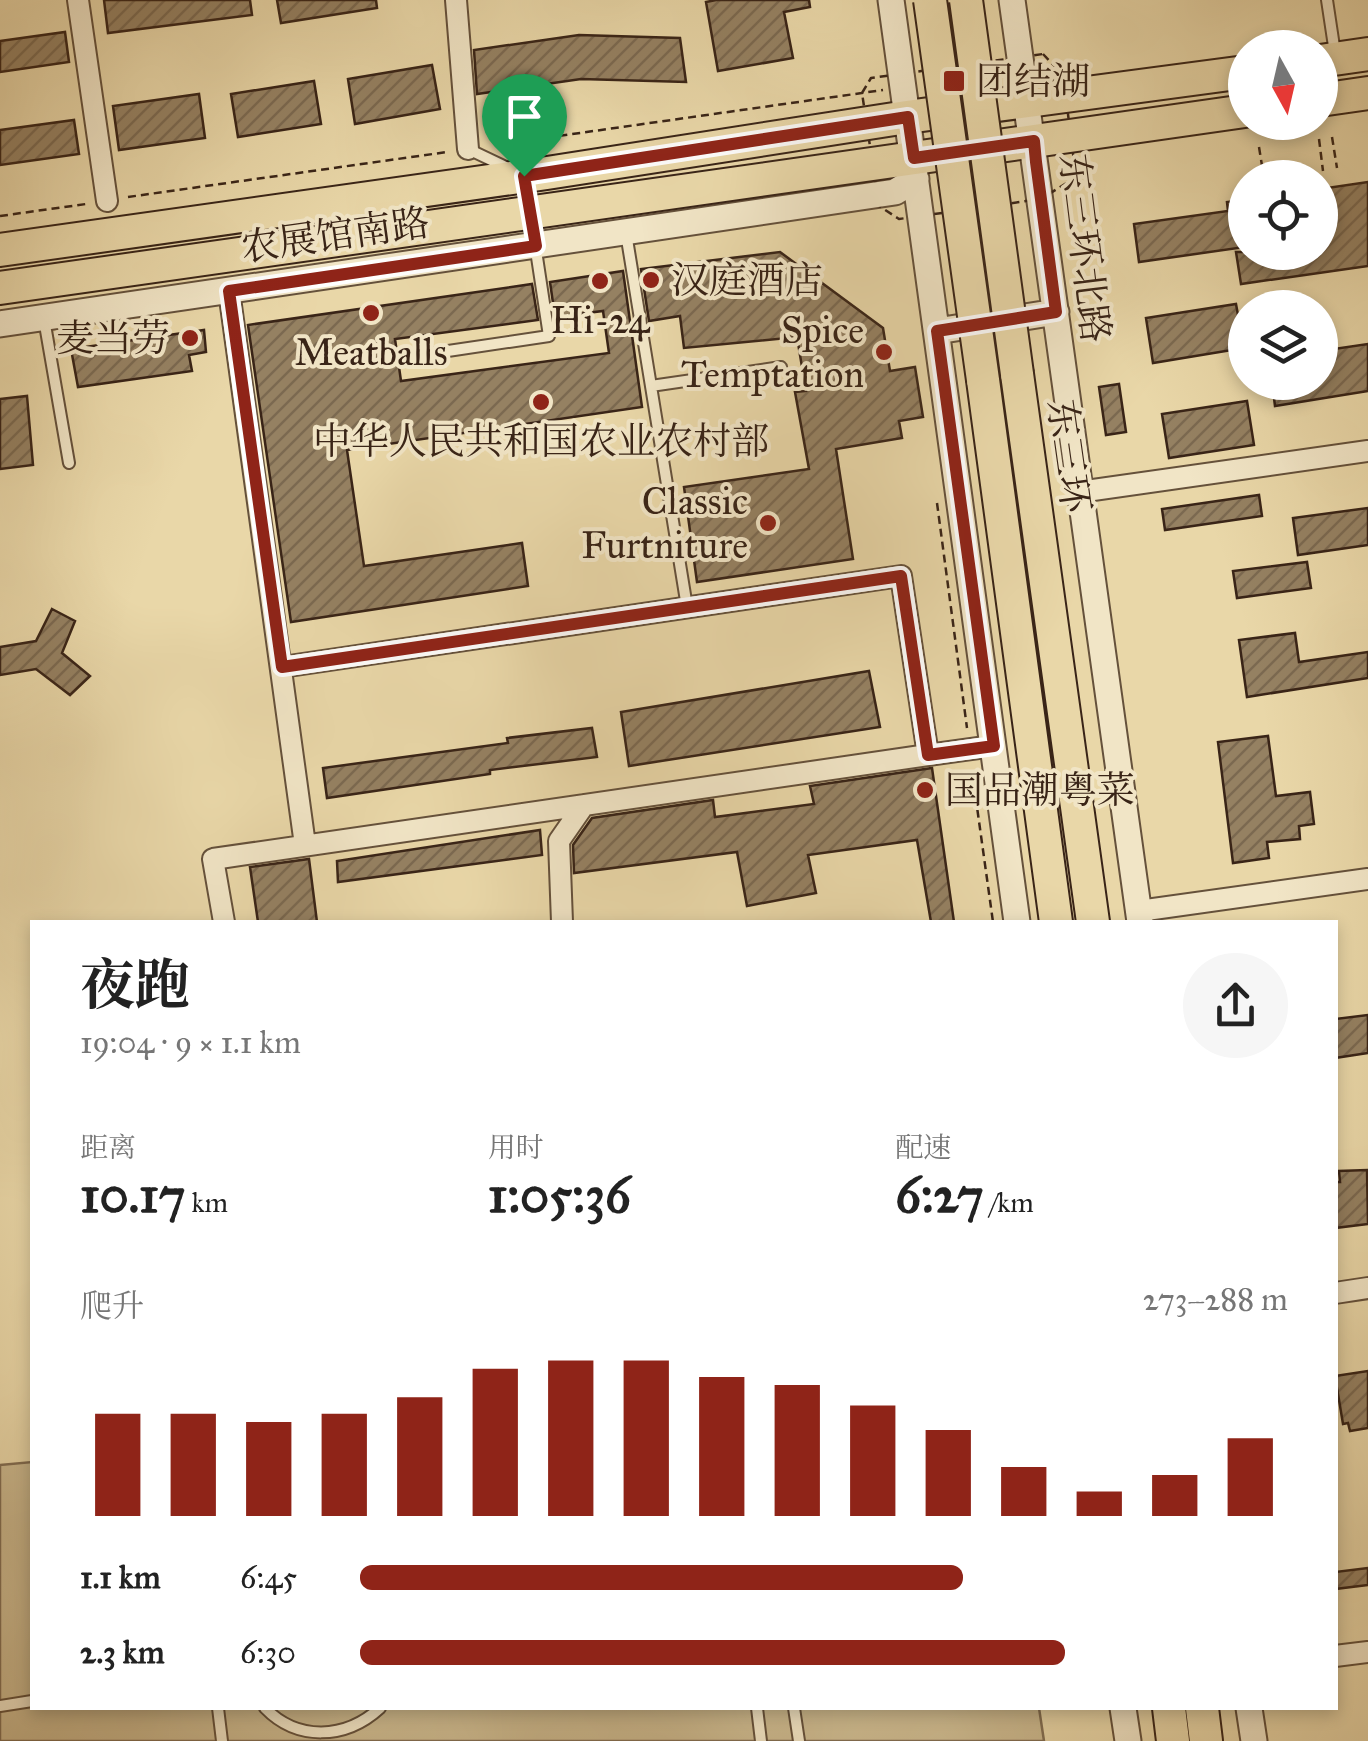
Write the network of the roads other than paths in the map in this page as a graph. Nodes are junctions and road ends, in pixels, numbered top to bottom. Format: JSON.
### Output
{"nodes":[{"id":1,"x":78,"y":0,"type":"edge"},
{"id":2,"x":456,"y":0,"type":"edge"},
{"id":3,"x":890,"y":0,"type":"edge"},
{"id":4,"x":930,"y":0,"type":"edge"},
{"id":5,"x":966,"y":0,"type":"edge"},
{"id":6,"x":1012,"y":0,"type":"edge"},
{"id":7,"x":1327,"y":0,"type":"edge"},
{"id":8,"x":1341,"y":58,"type":"edge"},
{"id":9,"x":1228,"y":74,"type":"edge"},
{"id":10,"x":1368,"y":93,"type":"edge"},
{"id":11,"x":1338,"y":97,"type":"edge"},
{"id":12,"x":905,"y":102,"type":"junction"},
{"id":13,"x":1028,"y":103,"type":"junction"},
{"id":14,"x":1228,"y":113,"type":"edge"},
{"id":15,"x":1034,"y":141,"type":"junction"},
{"id":16,"x":468,"y":148,"type":"joint"},
{"id":17,"x":915,"y":169,"type":"junction"},
{"id":18,"x":524,"y":176,"type":"junction"},
{"id":19,"x":107,"y":200,"type":"road end"},
{"id":20,"x":530,"y":213,"type":"junction"},
{"id":21,"x":626,"y":232,"type":"junction"},
{"id":22,"x":536,"y":246,"type":"junction"},
{"id":23,"x":0,"y":250,"type":"edge"},
{"id":24,"x":0,"y":288,"type":"edge"},
{"id":25,"x":229,"y":291,"type":"junction"},
{"id":26,"x":1056,"y":312,"type":"junction"},
{"id":27,"x":44,"y":318,"type":"junction"},
{"id":28,"x":0,"y":324,"type":"edge"},
{"id":29,"x":937,"y":331,"type":"junction"},
{"id":30,"x":421,"y":356,"type":"dead end"},
{"id":31,"x":781,"y":367,"type":"dead end"},
{"id":32,"x":651,"y":386,"type":"junction"},
{"id":33,"x":1368,"y":450,"type":"edge"},
{"id":34,"x":69,"y":463,"type":"dead end"},
{"id":35,"x":1079,"y":492,"type":"junction"},
{"id":36,"x":687,"y":608,"type":"junction"},
{"id":37,"x":282,"y":667,"type":"junction"},
{"id":38,"x":994,"y":746,"type":"junction"},
{"id":39,"x":928,"y":755,"type":"junction"},
{"id":40,"x":584,"y":806,"type":"junction"},
{"id":41,"x":305,"y":844,"type":"junction"},
{"id":42,"x":1368,"y":879,"type":"edge"},
{"id":43,"x":1140,"y":916,"type":"edge"},
{"id":44,"x":224,"y":920,"type":"edge"},
{"id":45,"x":562,"y":920,"type":"edge"},
{"id":46,"x":1017,"y":920,"type":"edge"},
{"id":47,"x":1056,"y":920,"type":"edge"},
{"id":48,"x":1092,"y":920,"type":"edge"},
{"id":49,"x":1368,"y":1288,"type":"edge"},
{"id":50,"x":1338,"y":1293,"type":"edge"},
{"id":51,"x":1368,"y":1652,"type":"edge"},
{"id":52,"x":1338,"y":1656,"type":"edge"},
{"id":53,"x":30,"y":1701,"type":"edge"},
{"id":54,"x":0,"y":1706,"type":"edge"},
{"id":55,"x":218,"y":1710,"type":"edge"},
{"id":56,"x":267,"y":1710,"type":"edge"},
{"id":57,"x":378,"y":1710,"type":"edge"},
{"id":58,"x":757,"y":1710,"type":"edge"},
{"id":59,"x":794,"y":1710,"type":"edge"},
{"id":60,"x":1124,"y":1710,"type":"edge"},
{"id":61,"x":1168,"y":1710,"type":"edge"},
{"id":62,"x":1202,"y":1710,"type":"edge"},
{"id":63,"x":1249,"y":1710,"type":"edge"},
{"id":64,"x":334,"y":1738,"type":"edge"},
{"id":65,"x":222,"y":1741,"type":"edge"},
{"id":66,"x":761,"y":1741,"type":"edge"},
{"id":67,"x":798,"y":1741,"type":"edge"},
{"id":68,"x":1128,"y":1741,"type":"edge"},
{"id":69,"x":1173,"y":1741,"type":"edge"},
{"id":70,"x":1206,"y":1741,"type":"edge"},
{"id":71,"x":1254,"y":1741,"type":"edge"}],
"edges":[{"from":1,"to":19,"type":"street"},
{"from":2,"to":16,"type":"street"},
{"from":3,"to":12,"type":"street"},
{"from":4,"to":47,"type":"main road","name":"东三环","bridge":true},
{"from":5,"to":48,"type":"main road","name":"东三环","bridge":true},
{"from":6,"to":13,"type":"street","name":"东三环北路"},
{"from":7,"to":8,"type":"lane"},
{"from":9,"to":13,"type":"main road","name":"农展馆南路"},
{"from":10,"to":11,"type":"main road"},
{"from":12,"to":13,"type":"main road","name":"农展馆南路"},
{"from":12,"to":17,"type":"street"},
{"from":12,"to":18,"type":"main road","name":"农展馆南路"},
{"from":13,"to":15,"type":"street","name":"东三环北路"},
{"from":14,"to":15,"type":"main road"},
{"from":15,"to":17,"type":"main road"},
{"from":15,"to":26,"type":"street","name":"东三环北路"},
{"from":16,"to":18,"type":"lane"},
{"from":17,"to":20,"type":"main road","name":"农展馆南路"},
{"from":17,"to":21,"type":"street","name":"农展馆南路"},
{"from":17,"to":29,"type":"street"},
{"from":18,"to":20,"type":"lane"},
{"from":18,"to":23,"type":"main road","name":"农展馆南路"},
{"from":20,"to":22,"type":"lane"},
{"from":20,"to":24,"type":"main road","name":"农展馆南路"},
{"from":21,"to":22,"type":"street","name":"农展馆南路"},
{"from":21,"to":32,"type":"lane"},
{"from":22,"to":25,"type":"street","name":"农展馆南路"},
{"from":22,"to":30,"type":"lane"},
{"from":25,"to":27,"type":"street","name":"农展馆南路"},
{"from":25,"to":37,"type":"street"},
{"from":26,"to":29,"type":"street"},
{"from":26,"to":35,"type":"street","name":"东三环北路"},
{"from":27,"to":28,"type":"street","name":"农展馆南路"},
{"from":27,"to":34,"type":"lane"},
{"from":29,"to":38,"type":"street"},
{"from":31,"to":32,"type":"lane"},
{"from":32,"to":36,"type":"lane"},
{"from":33,"to":35,"type":"street"},
{"from":35,"to":43,"type":"street","name":"东三环北路"},
{"from":36,"to":37,"type":"street"},
{"from":36,"to":39,"type":"street"},
{"from":37,"to":41,"type":"street"},
{"from":38,"to":39,"type":"street"},
{"from":38,"to":46,"type":"street"},
{"from":39,"to":40,"type":"street"},
{"from":40,"to":41,"type":"street"},
{"from":40,"to":45,"type":"street"},
{"from":41,"to":44,"type":"street"},
{"from":42,"to":43,"type":"street"},
{"from":49,"to":50,"type":"street"},
{"from":51,"to":52,"type":"street"},
{"from":53,"to":54,"type":"lane"},
{"from":55,"to":65,"type":"lane"},
{"from":56,"to":64,"type":"lane"},
{"from":57,"to":64,"type":"lane"},
{"from":58,"to":66,"type":"lane"},
{"from":59,"to":67,"type":"lane"},
{"from":60,"to":68,"type":"street"},
{"from":61,"to":69,"type":"main road"},
{"from":62,"to":70,"type":"main road"},
{"from":63,"to":71,"type":"street"}]}
